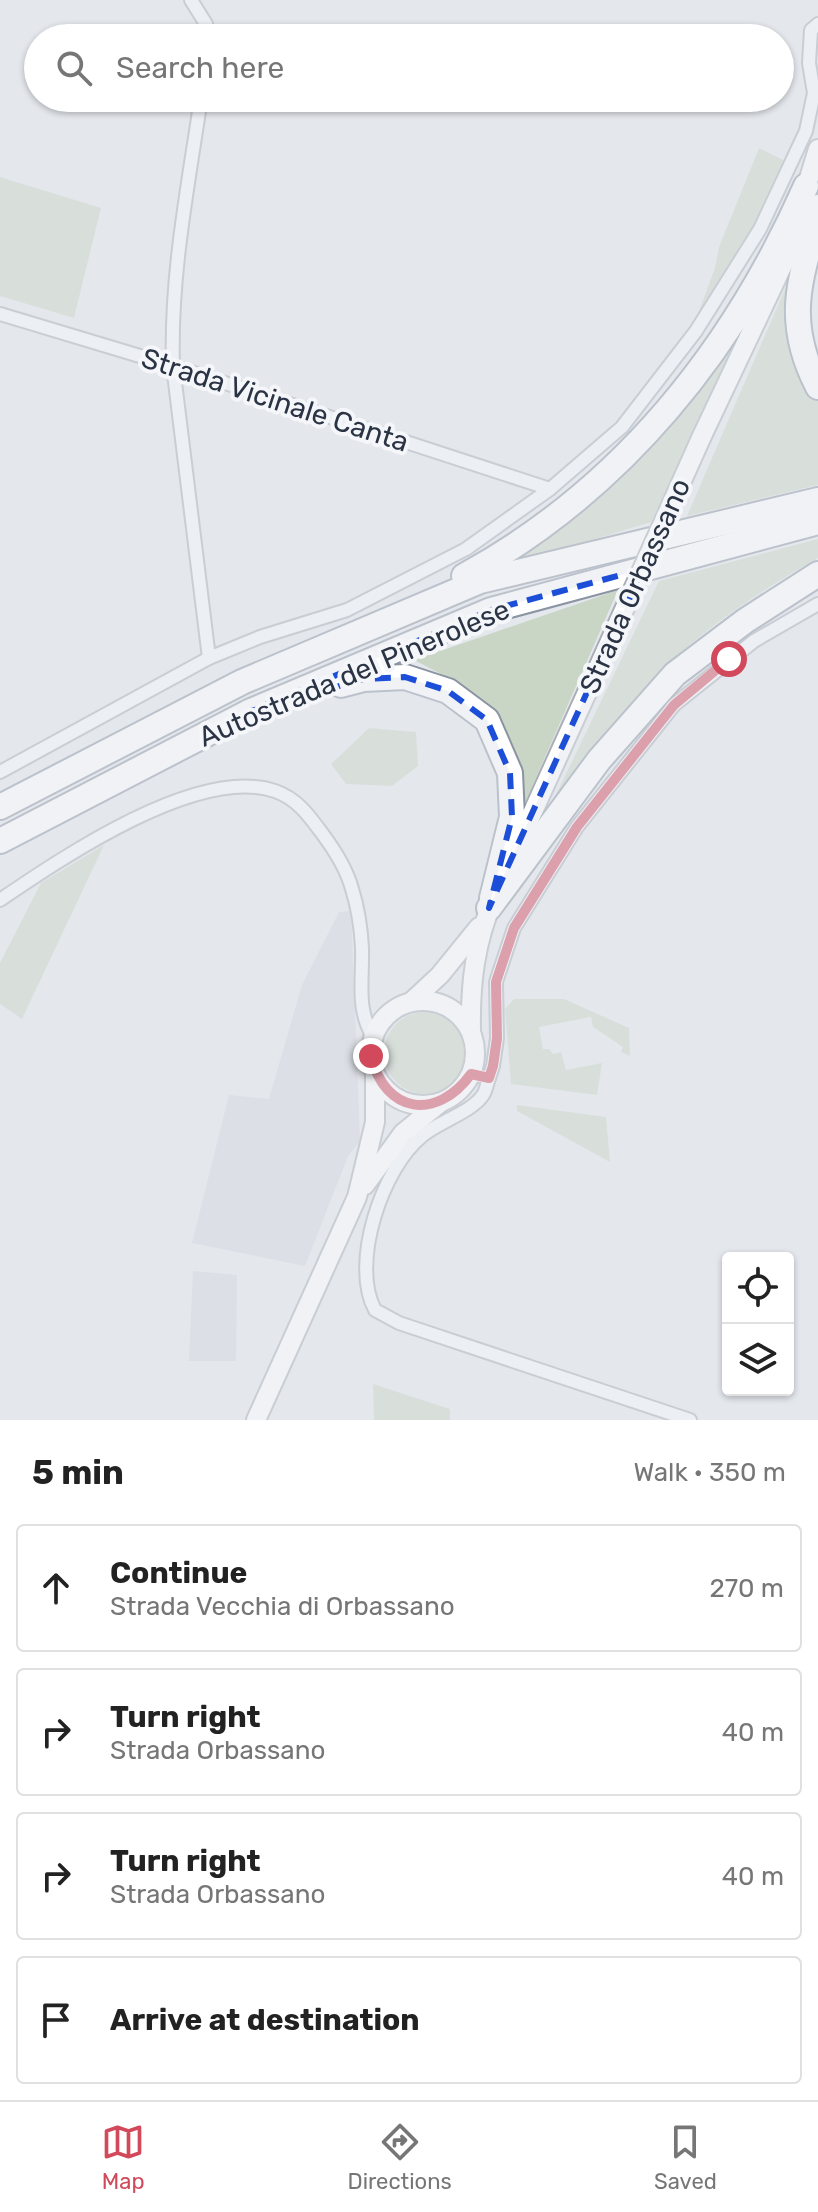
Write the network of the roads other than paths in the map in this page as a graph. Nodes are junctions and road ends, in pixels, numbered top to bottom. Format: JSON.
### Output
{"nodes":[{"id":1,"x":191,"y":0,"type":"edge"},
{"id":2,"x":206,"y":24,"type":"edge"},
{"id":3,"x":818,"y":24,"type":"edge"},
{"id":4,"x":199,"y":112,"type":"edge"},
{"id":5,"x":818,"y":149,"type":"edge"},
{"id":6,"x":812,"y":195,"type":"edge"},
{"id":7,"x":818,"y":218,"type":"edge"},
{"id":8,"x":0,"y":314,"type":"edge"},
{"id":9,"x":173,"y":366,"type":"junction"},
{"id":10,"x":818,"y":387,"type":"edge"},
{"id":11,"x":550,"y":489,"type":"junction"},
{"id":12,"x":818,"y":500,"type":"edge"},
{"id":13,"x":818,"y":522,"type":"edge"},
{"id":14,"x":818,"y":574,"type":"edge"},
{"id":15,"x":818,"y":604,"type":"edge"},
{"id":16,"x":209,"y":658,"type":"junction"},
{"id":17,"x":242,"y":682,"type":"junction"},
{"id":18,"x":251,"y":711,"type":"junction"},
{"id":19,"x":0,"y":772,"type":"edge"},
{"id":20,"x":0,"y":807,"type":"edge"},
{"id":21,"x":0,"y":841,"type":"edge"},
{"id":22,"x":0,"y":900,"type":"edge"},
{"id":23,"x":486,"y":915,"type":"junction"},
{"id":24,"x":411,"y":1002,"type":"junction"},
{"id":25,"x":471,"y":1031,"type":"junction"},
{"id":26,"x":373,"y":1037,"type":"junction"},
{"id":27,"x":375,"y":1074,"type":"junction"},
{"id":28,"x":480,"y":1076,"type":"junction"},
{"id":29,"x":440,"y":1103,"type":"junction"},
{"id":30,"x":357,"y":1197,"type":"junction"},
{"id":31,"x":343,"y":1228,"type":"junction"},
{"id":32,"x":368,"y":1240,"type":"junction"},
{"id":33,"x":256,"y":1420,"type":"edge"},
{"id":34,"x":690,"y":1420,"type":"edge"}],
"edges":[{"from":1,"to":2,"type":"street"},
{"from":3,"to":11,"type":"street"},
{"from":4,"to":9,"type":"street"},
{"from":5,"to":6,"type":"main road","name":"Strada Orbassano"},
{"from":6,"to":17,"type":"highway"},
{"from":6,"to":23,"type":"main road","name":"Strada Orbassano","bridge":true},
{"from":7,"to":10,"type":"highway"},
{"from":8,"to":9,"type":"street","name":"Strada Vicinale Canta"},
{"from":9,"to":11,"type":"street","name":"Strada Vicinale Canta"},
{"from":9,"to":16,"type":"street"},
{"from":11,"to":16,"type":"street"},
{"from":12,"to":17,"type":"highway","name":"Autostrada del Pinerolese"},
{"from":13,"to":18,"type":"highway","name":"Autostrada del Pinerolese"},
{"from":14,"to":23,"type":"highway"},
{"from":15,"to":28,"type":"street"},
{"from":16,"to":19,"type":"street"},
{"from":17,"to":20,"type":"highway","name":"Autostrada del Pinerolese"},
{"from":18,"to":21,"type":"highway","name":"Autostrada del Pinerolese"},
{"from":18,"to":23,"type":"highway"},
{"from":22,"to":26,"type":"street"},
{"from":23,"to":24,"type":"main road","name":"Strada Orbassano"},
{"from":23,"to":25,"type":"main road","name":"Strada Orbassano"},
{"from":24,"to":25,"type":"main road"},
{"from":24,"to":26,"type":"main road","name":"Strada Orbassano"},
{"from":25,"to":28,"type":"main road","name":"Strada Orbassano"},
{"from":26,"to":27,"type":"main road"},
{"from":27,"to":29,"type":"main road"},
{"from":27,"to":30,"type":"main road"},
{"from":28,"to":29,"type":"main road"},
{"from":28,"to":32,"type":"street"},
{"from":29,"to":30,"type":"main road"},
{"from":30,"to":31,"type":"main road"},
{"from":31,"to":32,"type":"street"},
{"from":31,"to":33,"type":"main road"},
{"from":32,"to":34,"type":"street"}]}
